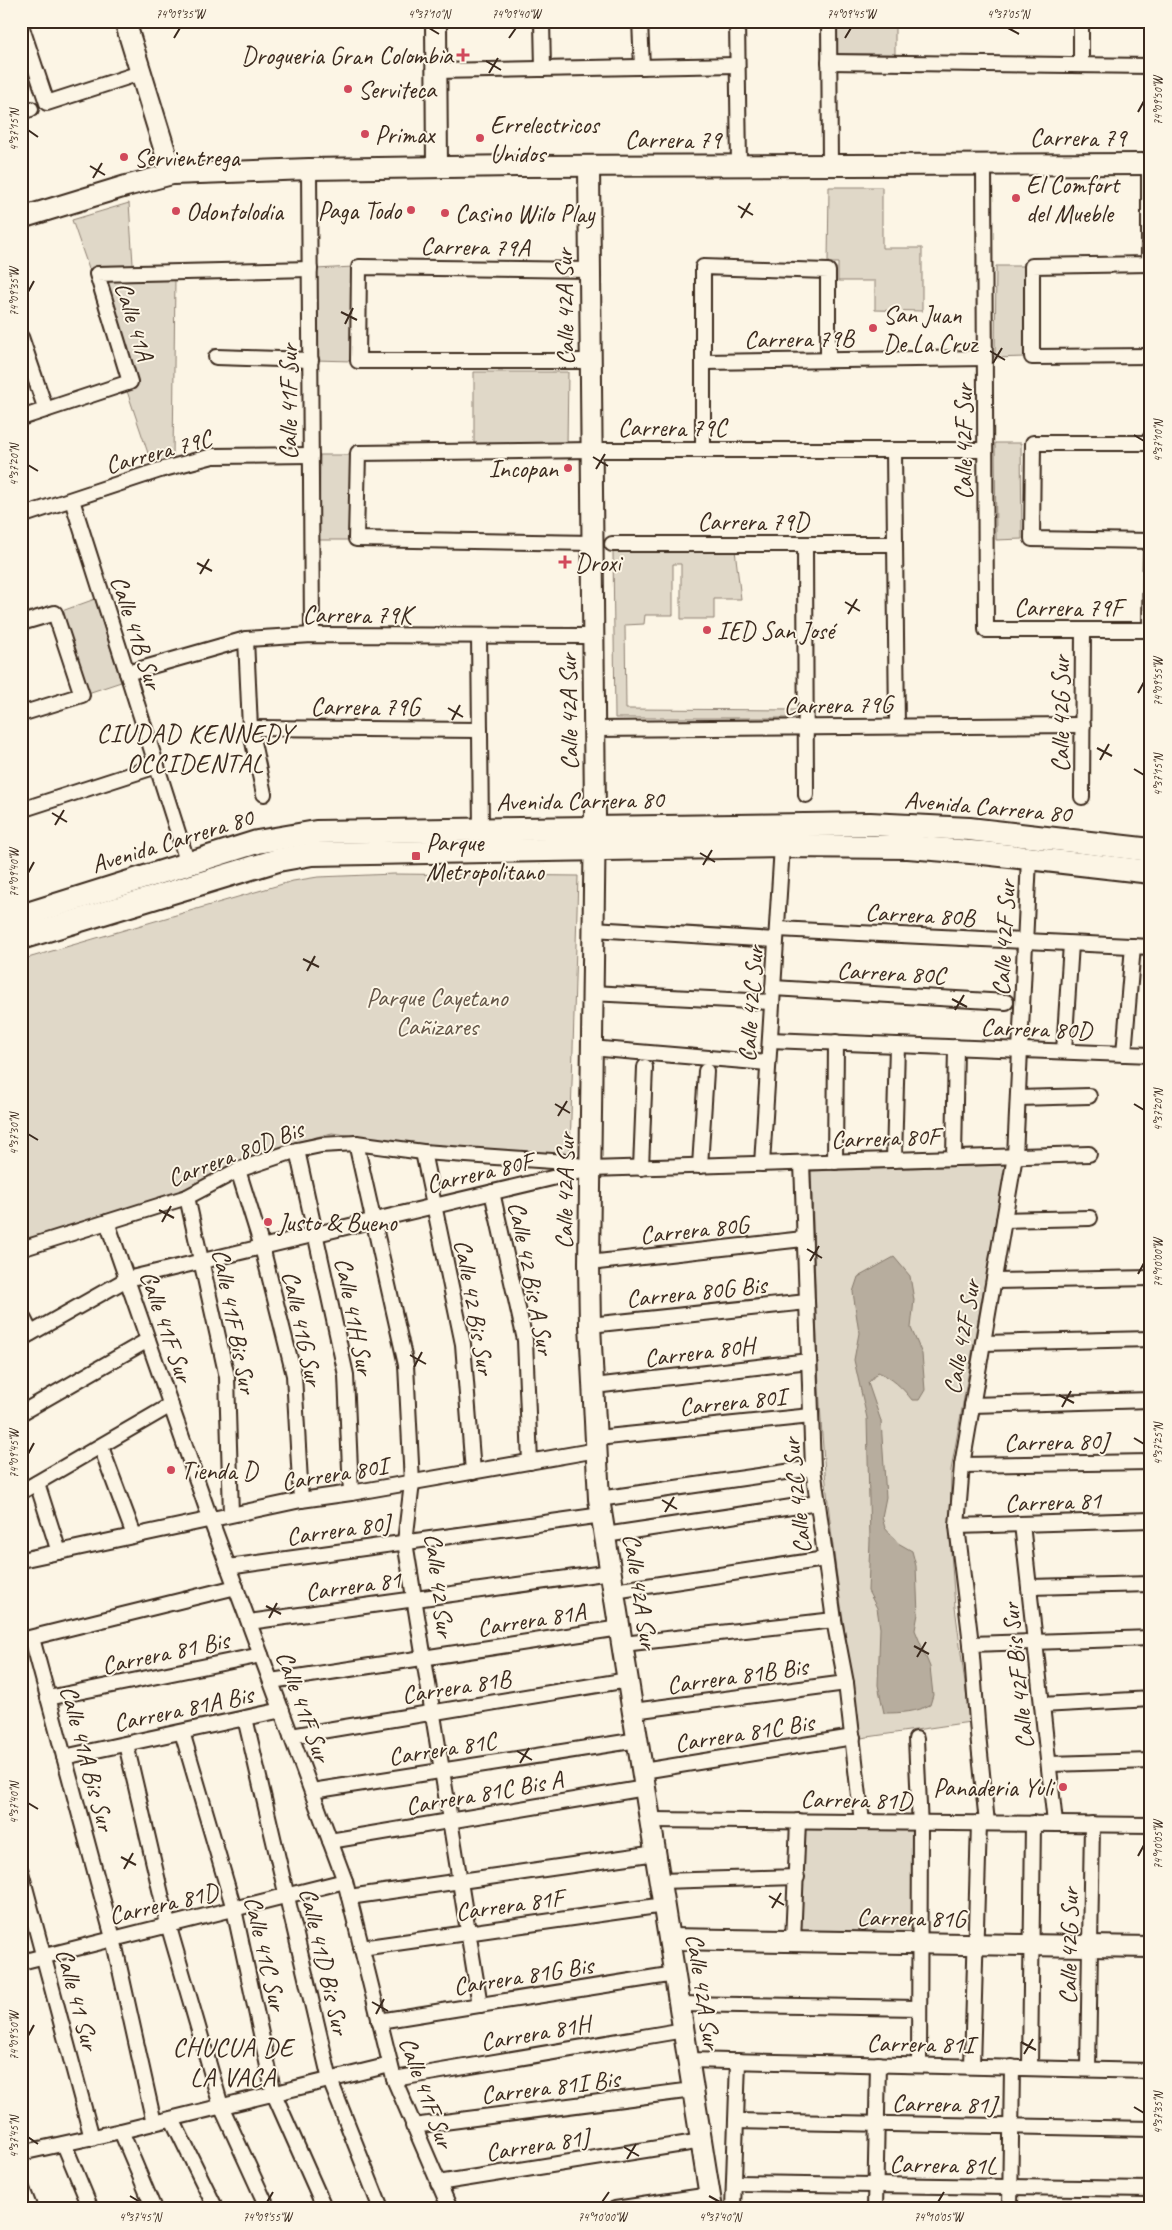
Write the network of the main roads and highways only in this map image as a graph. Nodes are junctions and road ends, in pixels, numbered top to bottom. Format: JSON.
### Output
{"nodes":[{"id":1,"x":1151,"y":850,"type":"edge"},
{"id":2,"x":1151,"y":872,"type":"edge"},
{"id":3,"x":21,"y":916,"type":"edge"},
{"id":4,"x":21,"y":938,"type":"edge"}],
"edges":[{"from":1,"to":3,"type":"main road","name":"Avenida Carrera 80"},
{"from":2,"to":4,"type":"main road","name":"Avenida Carrera 80"}]}
